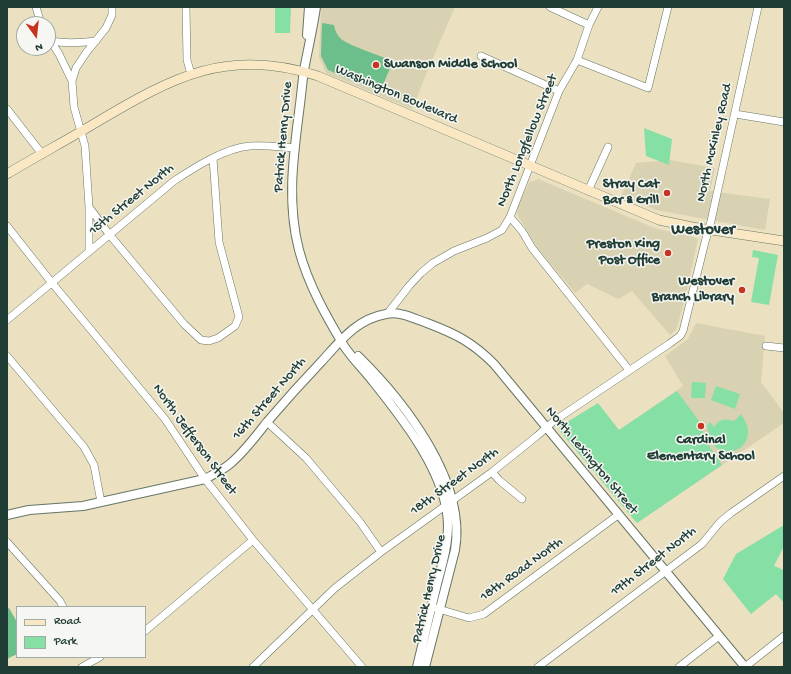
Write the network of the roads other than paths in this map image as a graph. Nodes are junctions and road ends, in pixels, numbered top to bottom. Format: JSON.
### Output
{"nodes":[{"id":1,"x":112,"y":7,"type":"edge"},
{"id":2,"x":186,"y":7,"type":"edge"},
{"id":3,"x":309,"y":7,"type":"edge"},
{"id":4,"x":316,"y":7,"type":"edge"},
{"id":5,"x":550,"y":7,"type":"edge"},
{"id":6,"x":598,"y":7,"type":"edge"},
{"id":7,"x":668,"y":7,"type":"edge"},
{"id":8,"x":758,"y":7,"type":"edge"},
{"id":9,"x":589,"y":25,"type":"junction"},
{"id":10,"x":56,"y":41,"type":"edge"},
{"id":11,"x":96,"y":41,"type":"junction"},
{"id":12,"x":56,"y":49,"type":"edge"},
{"id":13,"x":480,"y":56,"type":"dead end"},
{"id":14,"x":577,"y":60,"type":"junction"},
{"id":15,"x":304,"y":72,"type":"junction"},
{"id":16,"x":191,"y":74,"type":"junction"},
{"id":17,"x":72,"y":81,"type":"junction"},
{"id":18,"x":559,"y":91,"type":"junction"},
{"id":19,"x":7,"y":109,"type":"edge"},
{"id":20,"x":735,"y":114,"type":"junction"},
{"id":21,"x":784,"y":122,"type":"edge"},
{"id":22,"x":81,"y":132,"type":"junction"},
{"id":23,"x":608,"y":147,"type":"dead end"},
{"id":24,"x":294,"y":148,"type":"junction"},
{"id":25,"x":42,"y":154,"type":"junction"},
{"id":26,"x":213,"y":158,"type":"junction"},
{"id":27,"x":530,"y":167,"type":"junction"},
{"id":28,"x":7,"y":174,"type":"edge"},
{"id":29,"x":588,"y":191,"type":"junction"},
{"id":30,"x":89,"y":207,"type":"junction"},
{"id":31,"x":510,"y":217,"type":"junction"},
{"id":32,"x":7,"y":226,"type":"edge"},
{"id":33,"x":708,"y":230,"type":"junction"},
{"id":34,"x":109,"y":234,"type":"junction"},
{"id":35,"x":784,"y":241,"type":"edge"},
{"id":36,"x":90,"y":251,"type":"junction"},
{"id":37,"x":52,"y":283,"type":"junction"},
{"id":38,"x":388,"y":313,"type":"junction"},
{"id":39,"x":7,"y":320,"type":"edge"},
{"id":40,"x":683,"y":331,"type":"joint"},
{"id":41,"x":341,"y":339,"type":"junction"},
{"id":42,"x":766,"y":346,"type":"dead end"},
{"id":43,"x":784,"y":348,"type":"edge"},
{"id":44,"x":7,"y":356,"type":"edge"},
{"id":45,"x":629,"y":370,"type":"junction"},
{"id":46,"x":267,"y":422,"type":"junction"},
{"id":47,"x":547,"y":428,"type":"junction"},
{"id":48,"x":492,"y":472,"type":"junction"},
{"id":49,"x":784,"y":476,"type":"edge"},
{"id":50,"x":205,"y":479,"type":"junction"},
{"id":51,"x":522,"y":499,"type":"dead end"},
{"id":52,"x":101,"y":502,"type":"junction"},
{"id":53,"x":449,"y":502,"type":"junction"},
{"id":54,"x":7,"y":515,"type":"edge"},
{"id":55,"x":618,"y":515,"type":"junction"},
{"id":56,"x":253,"y":540,"type":"junction"},
{"id":57,"x":7,"y":542,"type":"edge"},
{"id":58,"x":381,"y":552,"type":"junction"},
{"id":59,"x":666,"y":572,"type":"junction"},
{"id":60,"x":62,"y":606,"type":"edge"},
{"id":61,"x":436,"y":608,"type":"junction"},
{"id":62,"x":314,"y":610,"type":"junction"},
{"id":63,"x":146,"y":630,"type":"edge"},
{"id":64,"x":719,"y":636,"type":"junction"},
{"id":65,"x":784,"y":636,"type":"edge"},
{"id":66,"x":99,"y":658,"type":"edge"},
{"id":67,"x":87,"y":666,"type":"edge"},
{"id":68,"x":253,"y":667,"type":"edge"},
{"id":69,"x":362,"y":667,"type":"edge"},
{"id":70,"x":417,"y":667,"type":"edge"},
{"id":71,"x":425,"y":667,"type":"edge"},
{"id":72,"x":538,"y":667,"type":"edge"},
{"id":73,"x":679,"y":667,"type":"edge"},
{"id":74,"x":745,"y":667,"type":"edge"}],
"edges":[{"from":1,"to":11,"type":"street"},
{"from":2,"to":16,"type":"street"},
{"from":3,"to":15,"type":"street","name":"Patrick Henry Drive"},
{"from":4,"to":15,"type":"street","name":"Patrick Henry Drive"},
{"from":5,"to":9,"type":"street"},
{"from":6,"to":9,"type":"street","name":"North Longfellow Street"},
{"from":7,"to":14,"type":"street"},
{"from":8,"to":20,"type":"street","name":"North McKinley Road"},
{"from":9,"to":14,"type":"street","name":"North Longfellow Street"},
{"from":10,"to":11,"type":"street"},
{"from":11,"to":17,"type":"street"},
{"from":12,"to":17,"type":"street"},
{"from":13,"to":18,"type":"street"},
{"from":14,"to":18,"type":"street","name":"North Longfellow Street"},
{"from":15,"to":16,"type":"main road","name":"Washington Boulevard"},
{"from":15,"to":24,"type":"street","name":"Patrick Henry Drive"},
{"from":15,"to":27,"type":"main road","name":"Washington Boulevard"},
{"from":16,"to":22,"type":"main road","name":"Washington Boulevard"},
{"from":17,"to":22,"type":"street"},
{"from":18,"to":27,"type":"street","name":"North Longfellow Street"},
{"from":19,"to":25,"type":"street"},
{"from":20,"to":21,"type":"street"},
{"from":20,"to":33,"type":"street","name":"North McKinley Road"},
{"from":22,"to":25,"type":"main road","name":"Washington Boulevard"},
{"from":22,"to":30,"type":"street"},
{"from":23,"to":29,"type":"street"},
{"from":24,"to":26,"type":"street","name":"15th Street North"},
{"from":24,"to":41,"type":"street","name":"Patrick Henry Drive"},
{"from":25,"to":28,"type":"main road","name":"Washington Boulevard"},
{"from":26,"to":34,"type":"street","name":"15th Street North"},
{"from":26,"to":34,"type":"street"},
{"from":27,"to":29,"type":"main road","name":"Washington Boulevard"},
{"from":27,"to":31,"type":"street","name":"North Longfellow Street"},
{"from":29,"to":33,"type":"main road","name":"Washington Boulevard"},
{"from":30,"to":34,"type":"street"},
{"from":30,"to":36,"type":"street"},
{"from":31,"to":38,"type":"street"},
{"from":31,"to":45,"type":"street","name":"North Longfellow Street"},
{"from":32,"to":37,"type":"street","name":"North Jefferson Street"},
{"from":33,"to":35,"type":"main road","name":"Washington Boulevard"},
{"from":33,"to":40,"type":"street","name":"North McKinley Road"},
{"from":34,"to":36,"type":"street","name":"15th Street North"},
{"from":36,"to":37,"type":"street","name":"15th Street North"},
{"from":37,"to":39,"type":"street","name":"15th Street North"},
{"from":37,"to":50,"type":"street","name":"North Jefferson Street"},
{"from":38,"to":41,"type":"street","name":"16th Street North"},
{"from":38,"to":47,"type":"street","name":"North Lexington Street"},
{"from":40,"to":45,"type":"street","name":"18th Street North"},
{"from":41,"to":46,"type":"street","name":"16th Street North"},
{"from":41,"to":53,"type":"street","name":"Patrick Henry Drive"},
{"from":42,"to":43,"type":"street"},
{"from":44,"to":52,"type":"street"},
{"from":45,"to":47,"type":"street","name":"18th Street North"},
{"from":46,"to":50,"type":"street","name":"16th Street North"},
{"from":46,"to":58,"type":"street"},
{"from":47,"to":48,"type":"street","name":"18th Street North"},
{"from":47,"to":55,"type":"street","name":"North Lexington Street"},
{"from":48,"to":51,"type":"street"},
{"from":48,"to":53,"type":"street","name":"18th Street North"},
{"from":49,"to":59,"type":"street","name":"19th Street North"},
{"from":50,"to":52,"type":"street","name":"16th Street North"},
{"from":50,"to":56,"type":"street","name":"North Jefferson Street"},
{"from":52,"to":54,"type":"street","name":"16th Street North"},
{"from":53,"to":58,"type":"street","name":"18th Street North"},
{"from":53,"to":61,"type":"street","name":"Patrick Henry Drive"},
{"from":55,"to":59,"type":"street","name":"North Lexington Street"},
{"from":55,"to":61,"type":"street","name":"18th Road North"},
{"from":56,"to":62,"type":"street","name":"North Jefferson Street"},
{"from":56,"to":63,"type":"street"},
{"from":57,"to":60,"type":"street"},
{"from":58,"to":62,"type":"street","name":"18th Street North"},
{"from":59,"to":64,"type":"street","name":"North Lexington Street"},
{"from":59,"to":72,"type":"street","name":"19th Street North"},
{"from":61,"to":70,"type":"street","name":"Patrick Henry Drive"},
{"from":61,"to":71,"type":"street","name":"Patrick Henry Drive"},
{"from":62,"to":68,"type":"street","name":"18th Street North"},
{"from":62,"to":69,"type":"street","name":"North Jefferson Street"},
{"from":64,"to":73,"type":"street"},
{"from":64,"to":74,"type":"street","name":"North Lexington Street"},
{"from":65,"to":74,"type":"street"},
{"from":66,"to":67,"type":"street"}]}
